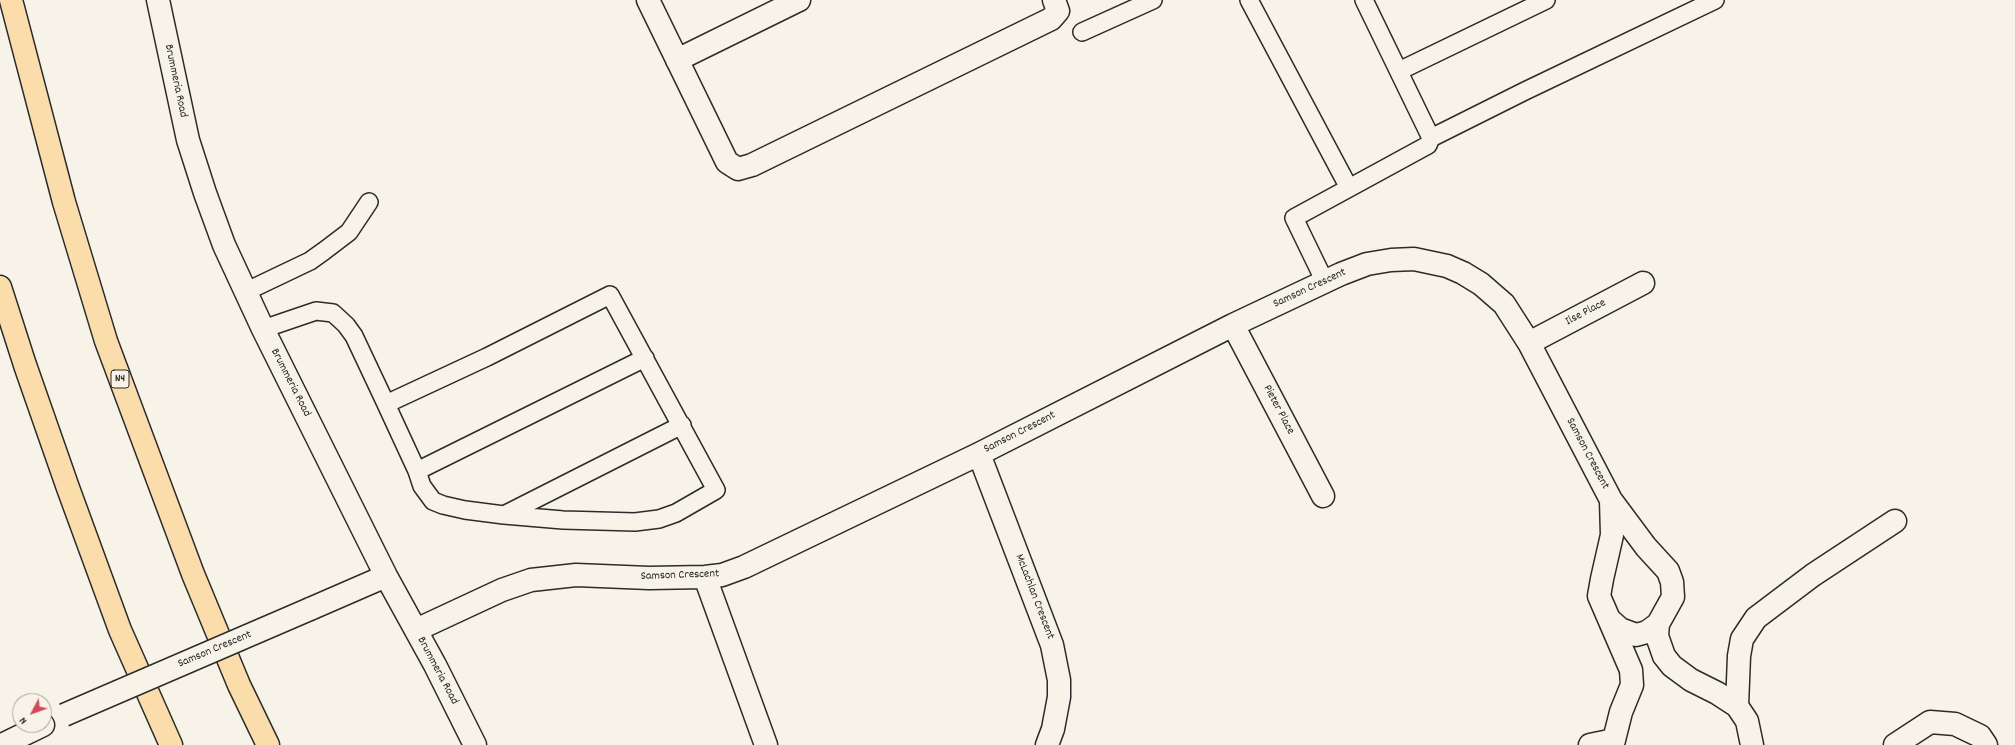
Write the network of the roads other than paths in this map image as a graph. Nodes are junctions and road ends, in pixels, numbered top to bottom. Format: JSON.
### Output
{"nodes":[{"id":1,"x":11,"y":0,"type":"edge"},
{"id":2,"x":158,"y":0,"type":"edge"},
{"id":3,"x":648,"y":0,"type":"edge"},
{"id":4,"x":799,"y":0,"type":"edge"},
{"id":5,"x":1054,"y":0,"type":"edge"},
{"id":6,"x":1153,"y":0,"type":"edge"},
{"id":7,"x":1249,"y":0,"type":"edge"},
{"id":8,"x":1546,"y":0,"type":"edge"},
{"id":9,"x":1715,"y":0,"type":"edge"},
{"id":10,"x":1365,"y":1,"type":"edge"},
{"id":11,"x":1082,"y":32,"type":"dead end"},
{"id":12,"x":677,"y":60,"type":"junction"},
{"id":13,"x":1399,"y":71,"type":"junction"},
{"id":14,"x":1432,"y":138,"type":"junction"},
{"id":15,"x":1349,"y":188,"type":"junction"},
{"id":16,"x":369,"y":202,"type":"dead end"},
{"id":17,"x":1325,"y":282,"type":"junction"},
{"id":18,"x":1643,"y":283,"type":"dead end"},
{"id":19,"x":0,"y":287,"type":"edge"},
{"id":20,"x":245,"y":292,"type":"junction"},
{"id":21,"x":1233,"y":325,"type":"junction"},
{"id":22,"x":263,"y":329,"type":"junction"},
{"id":23,"x":1529,"y":343,"type":"junction"},
{"id":24,"x":645,"y":358,"type":"junction"},
{"id":25,"x":386,"y":404,"type":"junction"},
{"id":26,"x":682,"y":425,"type":"junction"},
{"id":27,"x":979,"y":454,"type":"junction"},
{"id":28,"x":417,"y":471,"type":"junction"},
{"id":29,"x":1323,"y":496,"type":"dead end"},
{"id":30,"x":1611,"y":500,"type":"junction"},
{"id":31,"x":504,"y":515,"type":"junction"},
{"id":32,"x":1895,"y":520,"type":"dead end"},
{"id":33,"x":386,"y":576,"type":"junction"},
{"id":34,"x":705,"y":577,"type":"junction"},
{"id":35,"x":1610,"y":620,"type":"junction"},
{"id":36,"x":1658,"y":624,"type":"junction"},
{"id":37,"x":416,"y":630,"type":"junction"},
{"id":38,"x":1737,"y":706,"type":"junction"},
{"id":39,"x":52,"y":721,"type":"edge"},
{"id":40,"x":27,"y":733,"type":"edge"},
{"id":41,"x":1617,"y":743,"type":"edge"},
{"id":42,"x":2,"y":745,"type":"edge"},
{"id":43,"x":171,"y":745,"type":"edge"},
{"id":44,"x":268,"y":745,"type":"edge"},
{"id":45,"x":475,"y":745,"type":"edge"},
{"id":46,"x":766,"y":745,"type":"edge"},
{"id":47,"x":1047,"y":745,"type":"edge"},
{"id":48,"x":1590,"y":745,"type":"edge"},
{"id":49,"x":1752,"y":745,"type":"edge"},
{"id":50,"x":1895,"y":745,"type":"edge"},
{"id":51,"x":1986,"y":745,"type":"edge"}],
"edges":[{"from":1,"to":44,"type":"highway","number":"N4"},
{"from":2,"to":20,"type":"street","name":"Brummeria Road"},
{"from":3,"to":12,"type":"street"},
{"from":4,"to":12,"type":"street"},
{"from":5,"to":12,"type":"street"},
{"from":6,"to":11,"type":"lane"},
{"from":7,"to":15,"type":"lane"},
{"from":8,"to":13,"type":"lane"},
{"from":9,"to":14,"type":"lane"},
{"from":10,"to":13,"type":"lane"},
{"from":13,"to":14,"type":"lane"},
{"from":14,"to":15,"type":"lane"},
{"from":15,"to":17,"type":"lane"},
{"from":16,"to":20,"type":"lane"},
{"from":17,"to":21,"type":"street","name":"Samson Crescent"},
{"from":17,"to":23,"type":"street","name":"Samson Crescent"},
{"from":18,"to":23,"type":"street","name":"Ilse Place"},
{"from":19,"to":43,"type":"highway"},
{"from":20,"to":22,"type":"street","name":"Brummeria Road"},
{"from":21,"to":27,"type":"street","name":"Samson Crescent"},
{"from":21,"to":29,"type":"street","name":"Pieter Place"},
{"from":22,"to":25,"type":"lane"},
{"from":22,"to":33,"type":"street","name":"Brummeria Road"},
{"from":23,"to":30,"type":"street","name":"Samson Crescent"},
{"from":24,"to":25,"type":"lane"},
{"from":24,"to":26,"type":"lane"},
{"from":24,"to":28,"type":"lane"},
{"from":25,"to":28,"type":"lane"},
{"from":26,"to":31,"type":"lane"},
{"from":26,"to":31,"type":"lane"},
{"from":27,"to":34,"type":"street","name":"Samson Crescent"},
{"from":27,"to":47,"type":"street","name":"McLachlan Crescent"},
{"from":28,"to":31,"type":"lane"},
{"from":30,"to":35,"type":"street"},
{"from":30,"to":36,"type":"street","name":"Samson Crescent"},
{"from":32,"to":38,"type":"street"},
{"from":33,"to":37,"type":"street","name":"Brummeria Road"},
{"from":33,"to":39,"type":"street","name":"Samson Crescent","bridge":true},
{"from":34,"to":37,"type":"street","name":"Samson Crescent"},
{"from":34,"to":46,"type":"street"},
{"from":35,"to":36,"type":"street"},
{"from":35,"to":41,"type":"street"},
{"from":36,"to":38,"type":"street"},
{"from":37,"to":45,"type":"street","name":"Brummeria Road"},
{"from":38,"to":49,"type":"street"},
{"from":40,"to":42,"type":"street","name":"Samson Crescent"},
{"from":41,"to":48,"type":"street"},
{"from":50,"to":51,"type":"street"}]}
